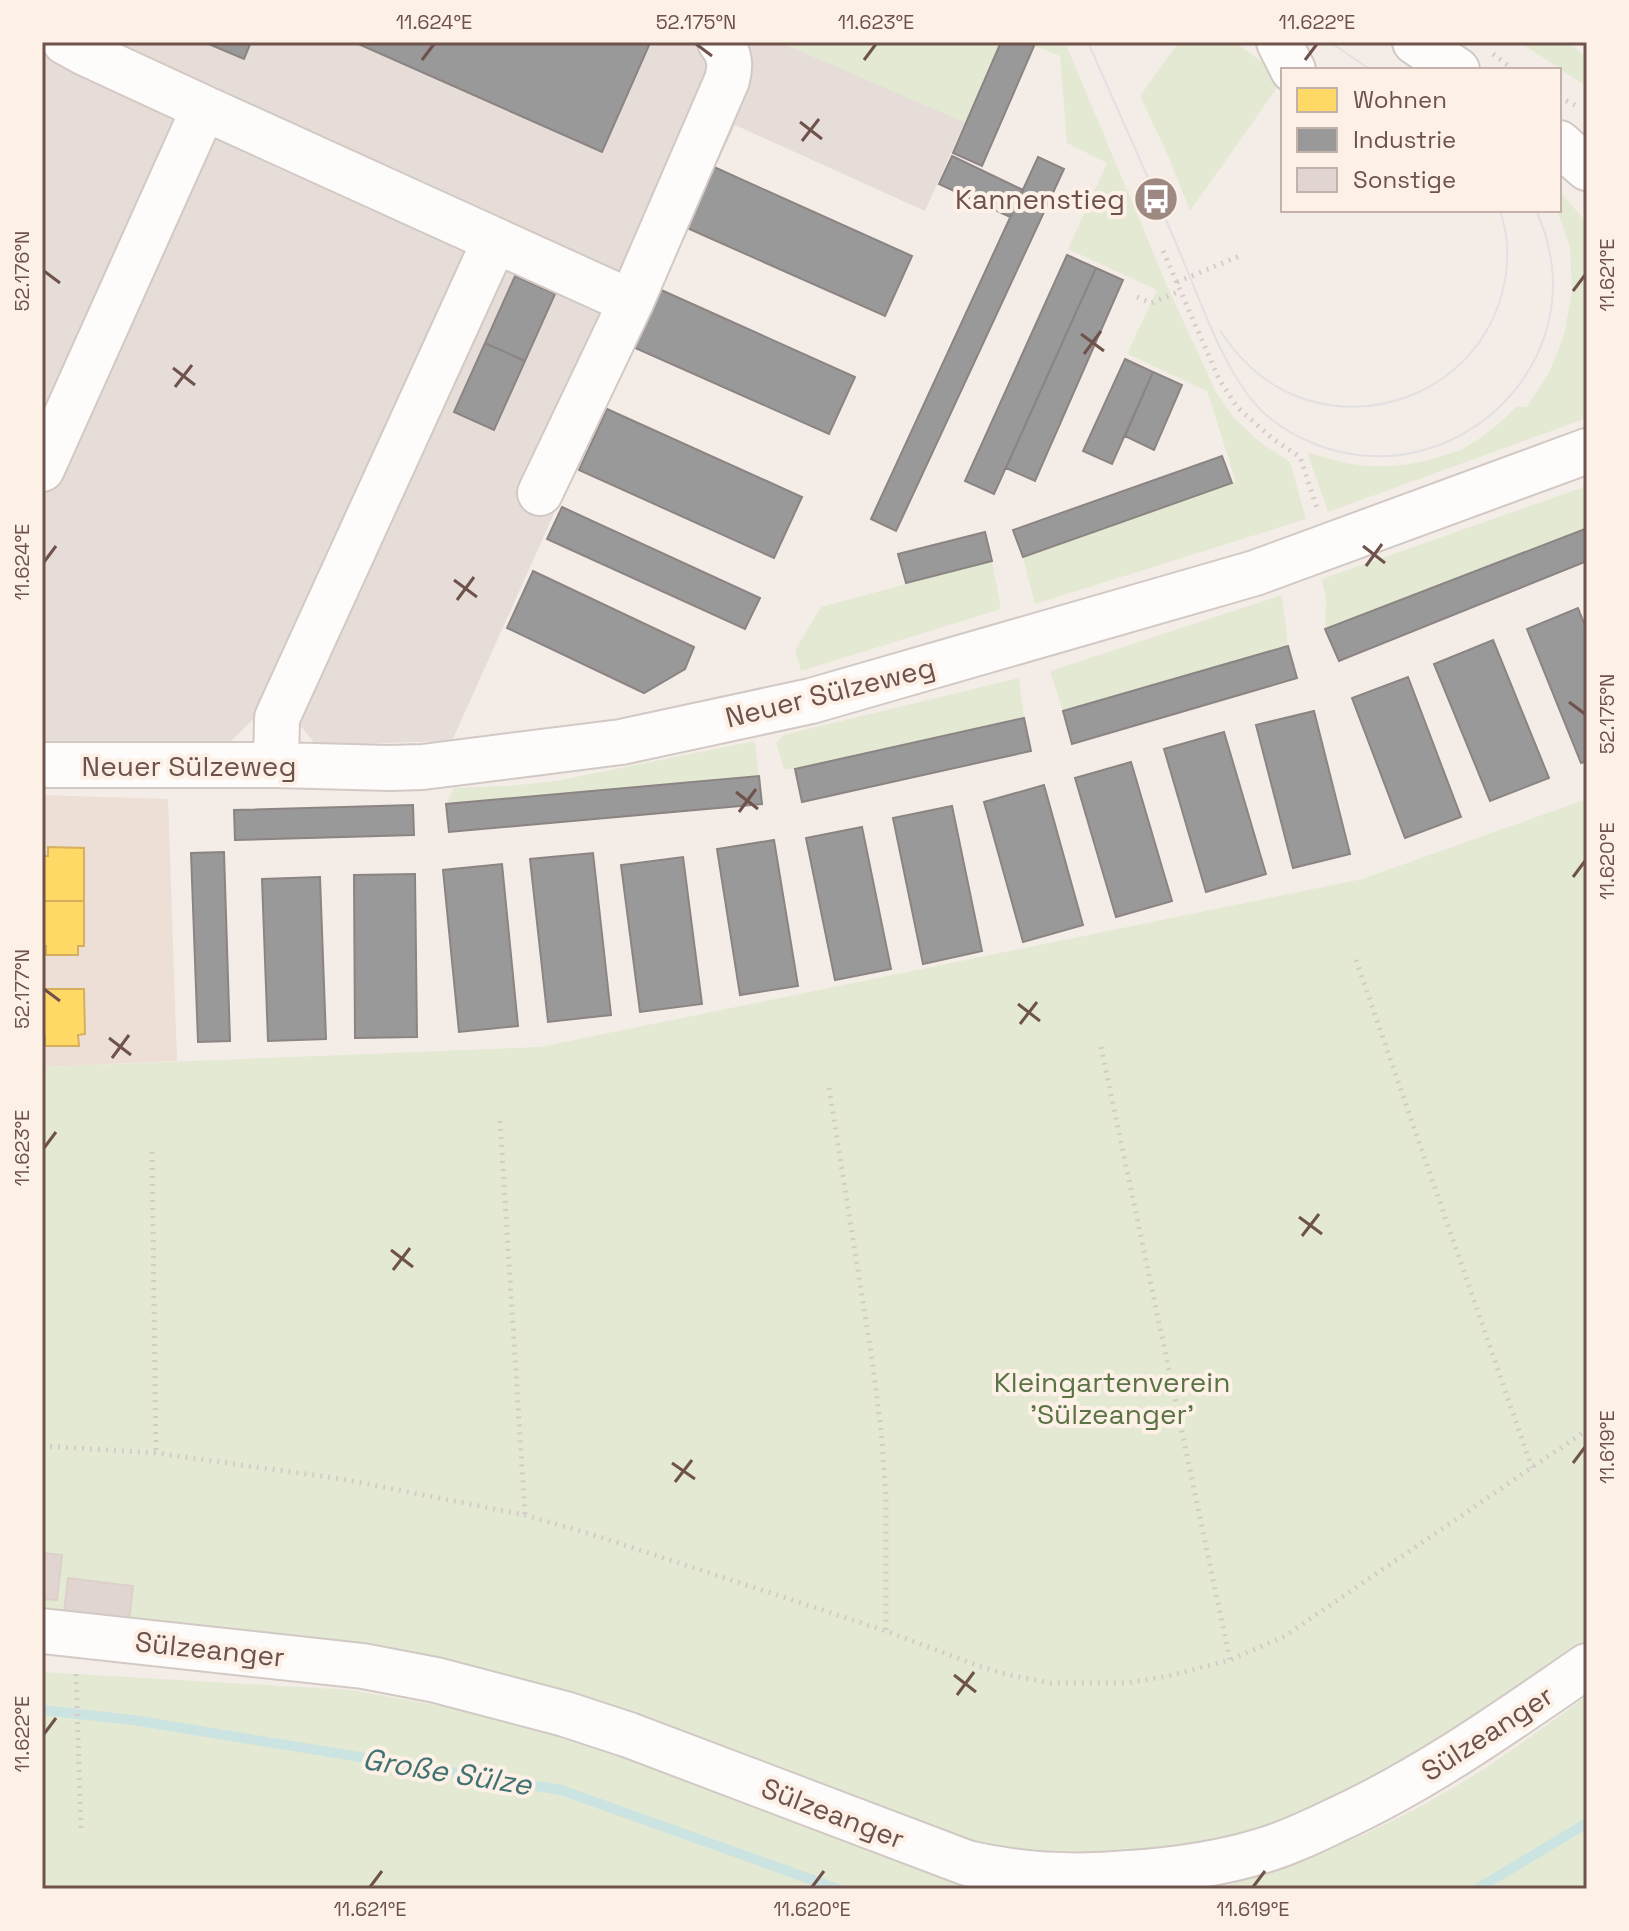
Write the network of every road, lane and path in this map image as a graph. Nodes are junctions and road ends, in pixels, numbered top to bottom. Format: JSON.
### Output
{"nodes":[{"id":1,"x":65,"y":42,"type":"edge"},
{"id":2,"x":720,"y":42,"type":"edge"},
{"id":3,"x":1279,"y":42,"type":"edge"},
{"id":4,"x":1292,"y":68,"type":"edge"},
{"id":5,"x":204,"y":108,"type":"junction"},
{"id":6,"x":1561,"y":145,"type":"edge"},
{"id":7,"x":1587,"y":168,"type":"edge"},
{"id":8,"x":495,"y":240,"type":"junction"},
{"id":9,"x":1163,"y":251,"type":"dead end"},
{"id":10,"x":1242,"y":255,"type":"dead end"},
{"id":11,"x":1177,"y":282,"type":"junction"},
{"id":12,"x":1180,"y":291,"type":"junction"},
{"id":13,"x":1137,"y":297,"type":"dead end"},
{"id":14,"x":631,"y":302,"type":"junction"},
{"id":15,"x":1587,"y":451,"type":"edge"},
{"id":16,"x":42,"y":469,"type":"edge"},
{"id":17,"x":540,"y":493,"type":"dead end"},
{"id":18,"x":1322,"y":520,"type":"dead end"},
{"id":19,"x":42,"y":765,"type":"edge"},
{"id":20,"x":276,"y":765,"type":"junction"},
{"id":21,"x":1356,"y":960,"type":"dead end"},
{"id":22,"x":1101,"y":1047,"type":"dead end"},
{"id":23,"x":829,"y":1088,"type":"dead end"},
{"id":24,"x":500,"y":1121,"type":"dead end"},
{"id":25,"x":152,"y":1152,"type":"dead end"},
{"id":26,"x":1587,"y":1430,"type":"edge"},
{"id":27,"x":42,"y":1446,"type":"edge"},
{"id":28,"x":156,"y":1453,"type":"junction"},
{"id":29,"x":1532,"y":1468,"type":"junction"},
{"id":30,"x":525,"y":1515,"type":"junction"},
{"id":31,"x":42,"y":1631,"type":"edge"},
{"id":32,"x":886,"y":1631,"type":"junction"},
{"id":33,"x":1230,"y":1660,"type":"junction"},
{"id":34,"x":1587,"y":1666,"type":"edge"},
{"id":35,"x":76,"y":1672,"type":"dead end"},
{"id":36,"x":81,"y":1829,"type":"dead end"}],
"edges":[{"from":1,"to":5,"type":"street"},
{"from":2,"to":14,"type":"street"},
{"from":3,"to":4,"type":"street"},
{"from":5,"to":8,"type":"street"},
{"from":5,"to":16,"type":"street"},
{"from":6,"to":7,"type":"street"},
{"from":8,"to":14,"type":"street"},
{"from":8,"to":20,"type":"street"},
{"from":9,"to":11,"type":"path"},
{"from":10,"to":11,"type":"path"},
{"from":11,"to":12,"type":"path"},
{"from":12,"to":13,"type":"path"},
{"from":12,"to":18,"type":"path"},
{"from":14,"to":17,"type":"street"},
{"from":15,"to":20,"type":"street","name":"Neuer Sülzeweg"},
{"from":19,"to":20,"type":"street","name":"Neuer Sülzeweg"},
{"from":21,"to":29,"type":"path"},
{"from":22,"to":33,"type":"path"},
{"from":23,"to":32,"type":"path"},
{"from":24,"to":30,"type":"path"},
{"from":25,"to":28,"type":"path"},
{"from":26,"to":29,"type":"path"},
{"from":27,"to":28,"type":"path"},
{"from":28,"to":30,"type":"path"},
{"from":29,"to":33,"type":"path"},
{"from":30,"to":32,"type":"path"},
{"from":31,"to":34,"type":"street","name":"Sülzeanger"},
{"from":32,"to":33,"type":"path"},
{"from":35,"to":36,"type":"path"}]}
